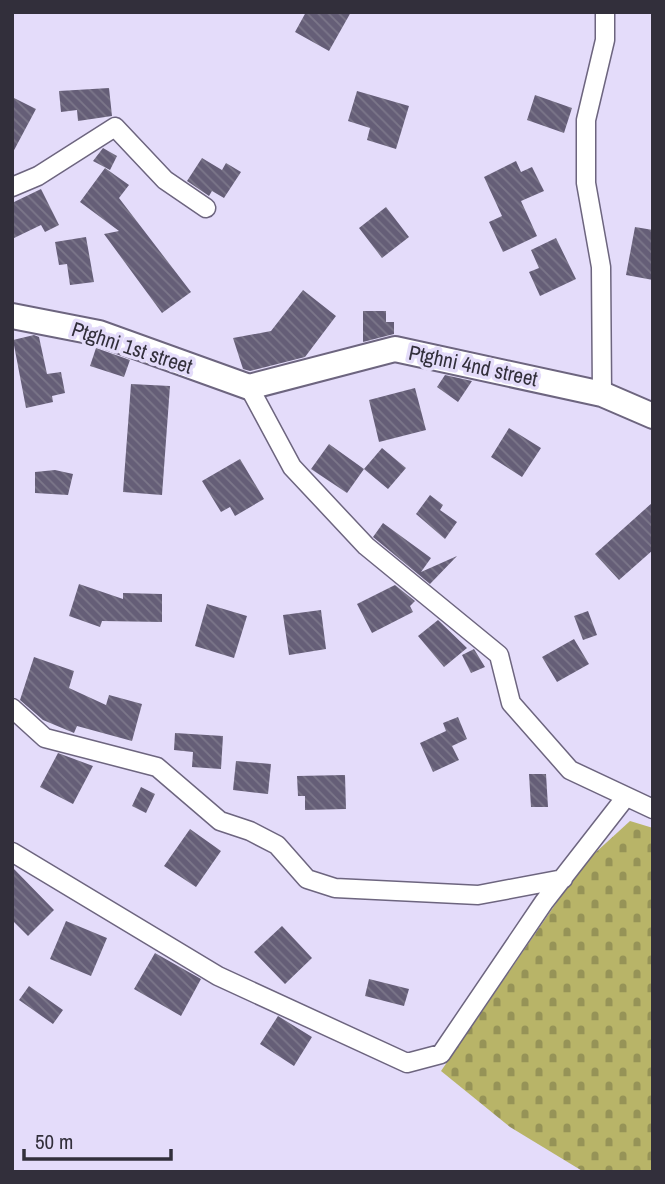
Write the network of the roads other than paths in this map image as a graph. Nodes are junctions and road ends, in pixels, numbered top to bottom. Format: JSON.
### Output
{"nodes":[{"id":1,"x":605,"y":12,"type":"edge"},
{"id":2,"x":12,"y":187,"type":"edge"},
{"id":3,"x":206,"y":208,"type":"dead end"},
{"id":4,"x":12,"y":316,"type":"edge"},
{"id":5,"x":250,"y":387,"type":"junction"},
{"id":6,"x":602,"y":394,"type":"junction"},
{"id":7,"x":653,"y":416,"type":"edge"},
{"id":8,"x":12,"y":708,"type":"edge"},
{"id":9,"x":625,"y":798,"type":"junction"},
{"id":10,"x":653,"y":809,"type":"edge"},
{"id":11,"x":12,"y":852,"type":"edge"},
{"id":12,"x":563,"y":879,"type":"junction"}],
"edges":[{"from":1,"to":6,"type":"street"},
{"from":2,"to":3,"type":"street"},
{"from":4,"to":5,"type":"street","name":"Ptghni 1st street"},
{"from":5,"to":6,"type":"street","name":"Ptghni 4nd street"},
{"from":5,"to":9,"type":"street"},
{"from":6,"to":7,"type":"street","name":"Ptghni 4nd street"},
{"from":8,"to":12,"type":"street"},
{"from":9,"to":10,"type":"street"},
{"from":9,"to":12,"type":"street"},
{"from":11,"to":12,"type":"street"}]}
